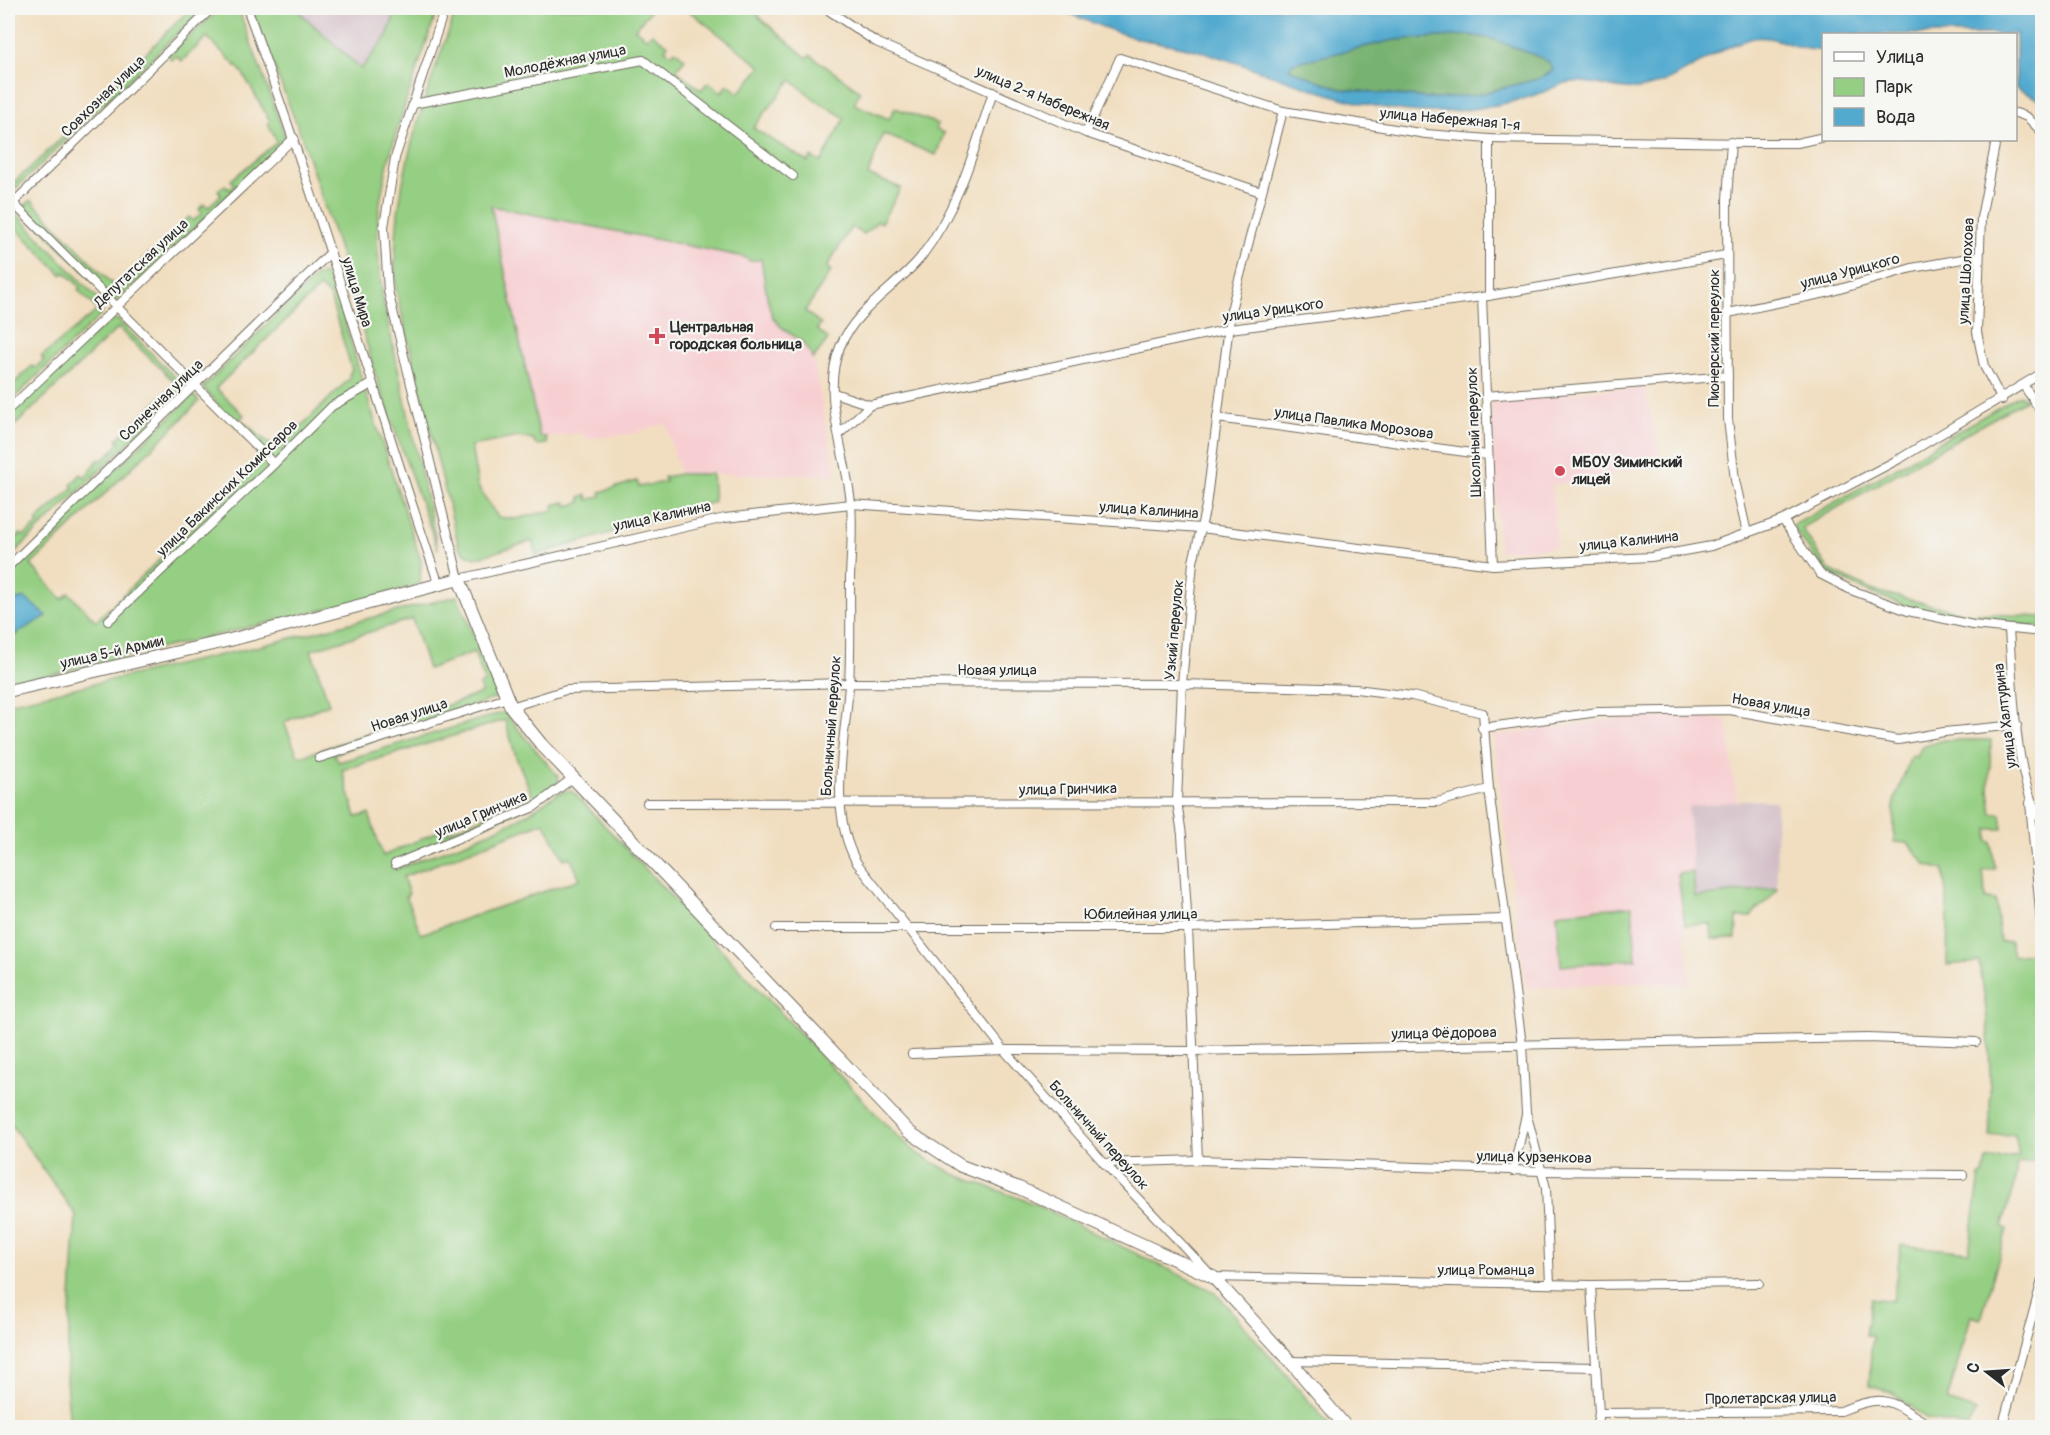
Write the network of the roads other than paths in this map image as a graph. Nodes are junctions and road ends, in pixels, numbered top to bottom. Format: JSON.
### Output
{"nodes":[{"id":1,"x":212,"y":8,"type":"edge"},
{"id":2,"x":247,"y":8,"type":"edge"},
{"id":3,"x":445,"y":8,"type":"edge"},
{"id":4,"x":825,"y":8,"type":"edge"},
{"id":5,"x":993,"y":92,"type":"junction"},
{"id":6,"x":413,"y":104,"type":"junction"},
{"id":7,"x":1283,"y":111,"type":"junction"},
{"id":8,"x":2017,"y":113,"type":"edge"},
{"id":9,"x":2043,"y":132,"type":"edge"},
{"id":10,"x":1086,"y":133,"type":"junction"},
{"id":11,"x":1822,"y":137,"type":"edge"},
{"id":12,"x":294,"y":138,"type":"junction"},
{"id":13,"x":1489,"y":139,"type":"junction"},
{"id":14,"x":1996,"y":141,"type":"edge"},
{"id":15,"x":1731,"y":142,"type":"junction"},
{"id":16,"x":793,"y":176,"type":"dead end"},
{"id":17,"x":1261,"y":192,"type":"junction"},
{"id":18,"x":10,"y":200,"type":"edge"},
{"id":19,"x":330,"y":253,"type":"junction"},
{"id":20,"x":1726,"y":255,"type":"junction"},
{"id":21,"x":1979,"y":256,"type":"junction"},
{"id":22,"x":1486,"y":296,"type":"junction"},
{"id":23,"x":114,"y":306,"type":"junction"},
{"id":24,"x":1728,"y":313,"type":"junction"},
{"id":25,"x":1230,"y":329,"type":"junction"},
{"id":26,"x":2043,"y":373,"type":"edge"},
{"id":27,"x":1728,"y":376,"type":"junction"},
{"id":28,"x":372,"y":384,"type":"junction"},
{"id":29,"x":2024,"y":386,"type":"junction"},
{"id":30,"x":195,"y":388,"type":"junction"},
{"id":31,"x":834,"y":393,"type":"junction"},
{"id":32,"x":1486,"y":396,"type":"junction"},
{"id":33,"x":2002,"y":400,"type":"junction"},
{"id":34,"x":870,"y":405,"type":"junction"},
{"id":35,"x":8,"y":410,"type":"edge"},
{"id":36,"x":2043,"y":413,"type":"edge"},
{"id":37,"x":1217,"y":418,"type":"junction"},
{"id":38,"x":839,"y":434,"type":"junction"},
{"id":39,"x":1487,"y":455,"type":"junction"},
{"id":40,"x":274,"y":465,"type":"junction"},
{"id":41,"x":851,"y":504,"type":"junction"},
{"id":42,"x":1783,"y":520,"type":"junction"},
{"id":43,"x":1201,"y":528,"type":"junction"},
{"id":44,"x":1747,"y":533,"type":"junction"},
{"id":45,"x":10,"y":565,"type":"dead end"},
{"id":46,"x":1493,"y":566,"type":"junction"},
{"id":47,"x":459,"y":579,"type":"junction"},
{"id":48,"x":439,"y":585,"type":"junction"},
{"id":49,"x":108,"y":621,"type":"dead end"},
{"id":50,"x":2009,"y":630,"type":"junction"},
{"id":51,"x":2043,"y":632,"type":"edge"},
{"id":52,"x":223,"y":642,"type":"joint"},
{"id":53,"x":849,"y":683,"type":"junction"},
{"id":54,"x":1182,"y":684,"type":"junction"},
{"id":55,"x":8,"y":691,"type":"edge"},
{"id":56,"x":509,"y":703,"type":"junction"},
{"id":57,"x":2017,"y":725,"type":"junction"},
{"id":58,"x":1482,"y":728,"type":"junction"},
{"id":59,"x":319,"y":758,"type":"dead end"},
{"id":60,"x":573,"y":778,"type":"junction"},
{"id":61,"x":1488,"y":789,"type":"junction"},
{"id":62,"x":2029,"y":798,"type":"junction"},
{"id":63,"x":1177,"y":801,"type":"junction"},
{"id":64,"x":647,"y":804,"type":"dead end"},
{"id":65,"x":840,"y":805,"type":"junction"},
{"id":66,"x":2043,"y":821,"type":"edge"},
{"id":67,"x":395,"y":864,"type":"dead end"},
{"id":68,"x":1505,"y":919,"type":"junction"},
{"id":69,"x":2042,"y":922,"type":"edge"},
{"id":70,"x":905,"y":926,"type":"junction"},
{"id":71,"x":776,"y":928,"type":"dead end"},
{"id":72,"x":1188,"y":928,"type":"junction"},
{"id":73,"x":1976,"y":1042,"type":"dead end"},
{"id":74,"x":1522,"y":1045,"type":"junction"},
{"id":75,"x":1004,"y":1050,"type":"junction"},
{"id":76,"x":1193,"y":1051,"type":"junction"},
{"id":77,"x":912,"y":1054,"type":"dead end"},
{"id":78,"x":1526,"y":1112,"type":"junction"},
{"id":79,"x":1198,"y":1160,"type":"junction"},
{"id":80,"x":1104,"y":1163,"type":"junction"},
{"id":81,"x":1513,"y":1171,"type":"junction"},
{"id":82,"x":1541,"y":1171,"type":"junction"},
{"id":83,"x":1963,"y":1175,"type":"dead end"},
{"id":84,"x":1213,"y":1277,"type":"junction"},
{"id":85,"x":2043,"y":1280,"type":"edge"},
{"id":86,"x":1759,"y":1283,"type":"dead end"},
{"id":87,"x":1550,"y":1284,"type":"junction"},
{"id":88,"x":1591,"y":1286,"type":"junction"},
{"id":89,"x":1290,"y":1361,"type":"junction"},
{"id":90,"x":1596,"y":1367,"type":"junction"},
{"id":91,"x":1599,"y":1413,"type":"junction"},
{"id":92,"x":1347,"y":1428,"type":"edge"},
{"id":93,"x":1596,"y":1428,"type":"edge"},
{"id":94,"x":1935,"y":1428,"type":"edge"},
{"id":95,"x":2002,"y":1428,"type":"edge"}],
"edges":[{"from":1,"to":18,"type":"street","name":"Совхозная улица"},
{"from":2,"to":12,"type":"street","name":"улица Мира"},
{"from":3,"to":6,"type":"street"},
{"from":4,"to":5,"type":"street","name":"улица 2-я Набережная"},
{"from":5,"to":10,"type":"street","name":"улица 2-я Набережная"},
{"from":5,"to":31,"type":"street","name":"Больничный переулок"},
{"from":6,"to":16,"type":"street","name":"Молодёжная улица"},
{"from":6,"to":47,"type":"street"},
{"from":7,"to":10,"type":"street","name":"улица Набережная 1-я"},
{"from":7,"to":13,"type":"street","name":"улица Набережная 1-я"},
{"from":7,"to":17,"type":"street","name":"Узкий переулок"},
{"from":8,"to":9,"type":"street"},
{"from":10,"to":17,"type":"street","name":"улица 2-я Набережная"},
{"from":11,"to":15,"type":"street","name":"улица Набережная 1-я"},
{"from":12,"to":19,"type":"street","name":"улица Мира"},
{"from":12,"to":23,"type":"street","name":"Депутатская улица"},
{"from":13,"to":15,"type":"street","name":"улица Набережная 1-я"},
{"from":13,"to":22,"type":"street","name":"Школьный переулок"},
{"from":14,"to":21,"type":"street","name":"улица Шолохова"},
{"from":15,"to":20,"type":"street","name":"Пионерский переулок"},
{"from":17,"to":25,"type":"street","name":"Узкий переулок"},
{"from":18,"to":23,"type":"street"},
{"from":19,"to":28,"type":"street","name":"улица Мира"},
{"from":19,"to":30,"type":"street","name":"Солнечная улица"},
{"from":20,"to":22,"type":"street","name":"улица Урицкого"},
{"from":20,"to":24,"type":"street","name":"Пионерский переулок"},
{"from":21,"to":24,"type":"street","name":"улица Урицкого"},
{"from":21,"to":33,"type":"street","name":"улица Шолохова"},
{"from":22,"to":25,"type":"street","name":"улица Урицкого"},
{"from":22,"to":32,"type":"street","name":"Школьный переулок"},
{"from":23,"to":30,"type":"street"},
{"from":23,"to":35,"type":"street","name":"Депутатская улица"},
{"from":24,"to":27,"type":"street","name":"Пионерский переулок"},
{"from":25,"to":34,"type":"street","name":"улица Урицкого"},
{"from":25,"to":37,"type":"street","name":"Узкий переулок"},
{"from":26,"to":29,"type":"street","name":"улица Калинина"},
{"from":27,"to":32,"type":"street"},
{"from":27,"to":44,"type":"street","name":"Пионерский переулок"},
{"from":28,"to":40,"type":"street","name":"улица Бакинских Комиссаров"},
{"from":28,"to":48,"type":"street","name":"улица Мира"},
{"from":29,"to":33,"type":"street","name":"улица Калинина"},
{"from":29,"to":36,"type":"street"},
{"from":30,"to":40,"type":"street"},
{"from":30,"to":45,"type":"street","name":"Солнечная улица"},
{"from":31,"to":34,"type":"street"},
{"from":31,"to":38,"type":"street","name":"Больничный переулок"},
{"from":32,"to":39,"type":"street","name":"Школьный переулок"},
{"from":33,"to":42,"type":"street","name":"улица Калинина"},
{"from":34,"to":38,"type":"street"},
{"from":37,"to":39,"type":"street","name":"улица Павлика Морозова"},
{"from":37,"to":43,"type":"street","name":"Узкий переулок"},
{"from":38,"to":41,"type":"street","name":"Больничный переулок"},
{"from":39,"to":46,"type":"street","name":"Школьный переулок"},
{"from":40,"to":49,"type":"street","name":"улица Бакинских Комиссаров"},
{"from":41,"to":43,"type":"street","name":"улица Калинина"},
{"from":41,"to":47,"type":"street","name":"улица Калинина"},
{"from":41,"to":53,"type":"street","name":"Больничный переулок"},
{"from":42,"to":44,"type":"street","name":"улица Калинина"},
{"from":42,"to":50,"type":"street"},
{"from":43,"to":46,"type":"street","name":"улица Калинина"},
{"from":43,"to":54,"type":"street","name":"Узкий переулок"},
{"from":44,"to":46,"type":"street","name":"улица Калинина"},
{"from":47,"to":48,"type":"street","name":"улица Калинина"},
{"from":47,"to":56,"type":"street"},
{"from":48,"to":52,"type":"street","name":"улица Калинина"},
{"from":50,"to":51,"type":"street"},
{"from":50,"to":57,"type":"street","name":"улица Халтурина"},
{"from":52,"to":55,"type":"street","name":"улица 5-й Армии"},
{"from":53,"to":54,"type":"street","name":"Новая улица"},
{"from":53,"to":56,"type":"street","name":"Новая улица"},
{"from":53,"to":65,"type":"street","name":"Больничный переулок"},
{"from":54,"to":58,"type":"street","name":"Новая улица"},
{"from":54,"to":63,"type":"street","name":"Узкий переулок"},
{"from":56,"to":59,"type":"street","name":"Новая улица"},
{"from":56,"to":60,"type":"street"},
{"from":57,"to":58,"type":"street","name":"Новая улица"},
{"from":57,"to":62,"type":"street","name":"улица Халтурина"},
{"from":58,"to":61,"type":"street"},
{"from":60,"to":67,"type":"street","name":"улица Гринчика"},
{"from":60,"to":84,"type":"street"},
{"from":61,"to":63,"type":"street","name":"улица Гринчика"},
{"from":61,"to":68,"type":"street"},
{"from":62,"to":66,"type":"street","name":"улица Халтурина"},
{"from":62,"to":69,"type":"street","name":"улица Халтурина"},
{"from":63,"to":65,"type":"street","name":"улица Гринчика"},
{"from":63,"to":72,"type":"street","name":"Узкий переулок"},
{"from":64,"to":65,"type":"street","name":"улица Гринчика"},
{"from":65,"to":70,"type":"street","name":"Больничный переулок"},
{"from":68,"to":72,"type":"street","name":"Юбилейная улица"},
{"from":68,"to":74,"type":"street"},
{"from":70,"to":71,"type":"street","name":"Юбилейная улица"},
{"from":70,"to":72,"type":"street","name":"Юбилейная улица"},
{"from":70,"to":75,"type":"street","name":"Больничный переулок"},
{"from":72,"to":76,"type":"street","name":"Узкий переулок"},
{"from":73,"to":74,"type":"street","name":"улица Фёдорова"},
{"from":74,"to":76,"type":"street","name":"улица Фёдорова"},
{"from":74,"to":78,"type":"street"},
{"from":75,"to":76,"type":"street","name":"улица Фёдорова"},
{"from":75,"to":77,"type":"street","name":"улица Фёдорова"},
{"from":75,"to":80,"type":"street","name":"Больничный переулок"},
{"from":76,"to":79,"type":"street","name":"Узкий переулок"},
{"from":78,"to":81,"type":"street"},
{"from":78,"to":82,"type":"street"},
{"from":79,"to":80,"type":"street","name":"улица Курзенкова"},
{"from":79,"to":81,"type":"street","name":"улица Курзенкова"},
{"from":80,"to":84,"type":"street","name":"Больничный переулок"},
{"from":81,"to":82,"type":"street","name":"улица Курзенкова"},
{"from":82,"to":83,"type":"street","name":"улица Курзенкова"},
{"from":82,"to":87,"type":"street"},
{"from":84,"to":87,"type":"street","name":"улица Романца"},
{"from":84,"to":89,"type":"street"},
{"from":85,"to":95,"type":"street"},
{"from":86,"to":88,"type":"street","name":"улица Романца"},
{"from":87,"to":88,"type":"street","name":"улица Романца"},
{"from":88,"to":90,"type":"street"},
{"from":89,"to":90,"type":"street"},
{"from":89,"to":92,"type":"street"},
{"from":90,"to":91,"type":"street"},
{"from":91,"to":93,"type":"street"},
{"from":91,"to":94,"type":"street","name":"Пролетарская улица"}]}
